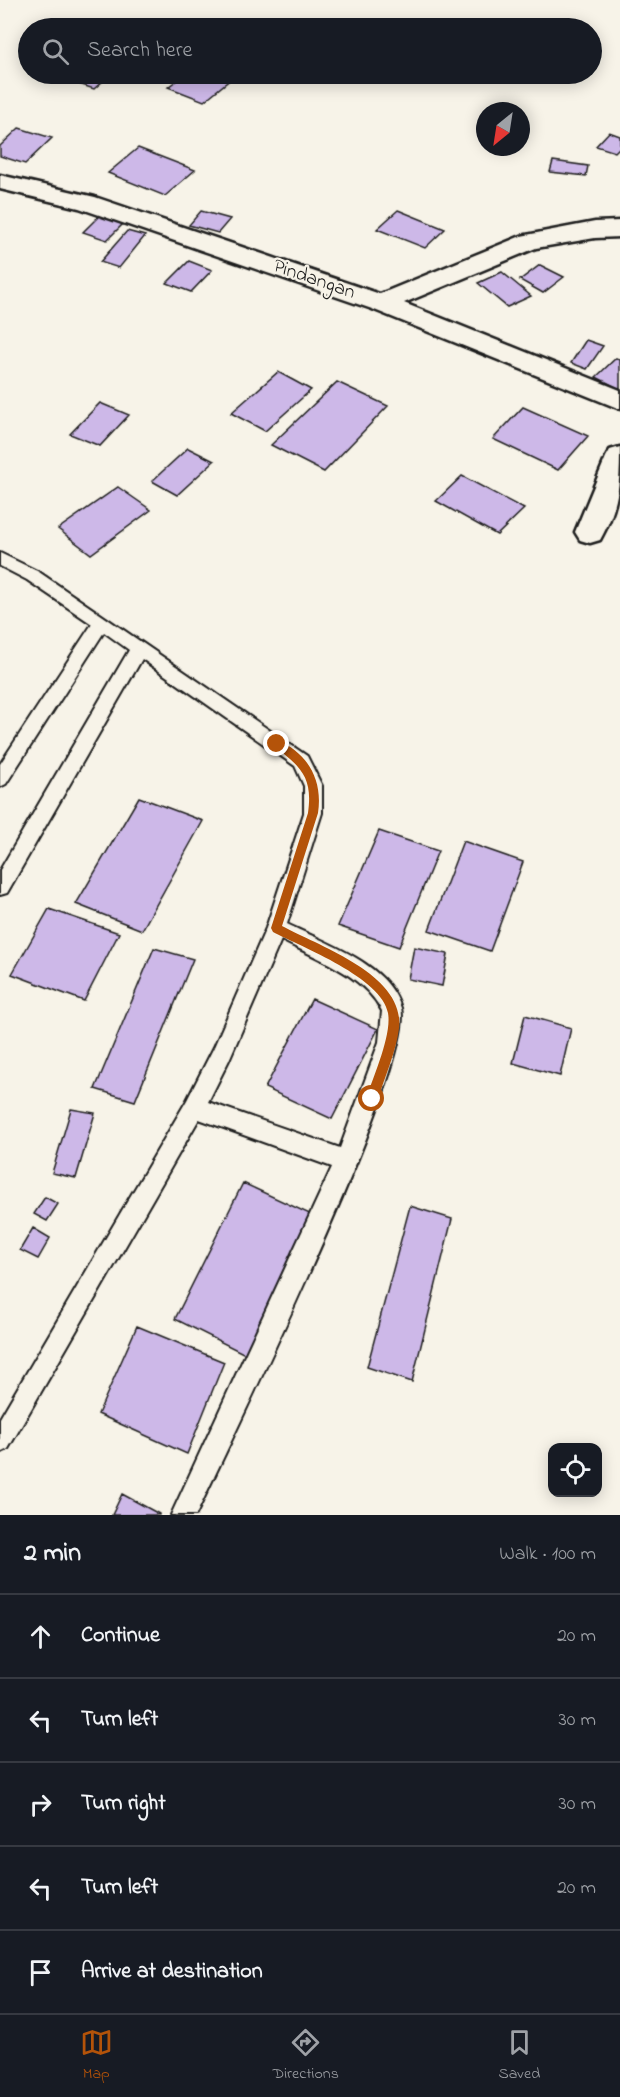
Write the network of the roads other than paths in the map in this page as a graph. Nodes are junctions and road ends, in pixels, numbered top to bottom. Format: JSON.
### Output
{"nodes":[{"id":1,"x":1,"y":183,"type":"edge"},
{"id":2,"x":620,"y":230,"type":"edge"},
{"id":3,"x":381,"y":303,"type":"junction"},
{"id":4,"x":620,"y":400,"type":"edge"},
{"id":5,"x":620,"y":457,"type":"edge"},
{"id":6,"x":590,"y":532,"type":"dead end"},
{"id":7,"x":0,"y":559,"type":"edge"},
{"id":8,"x":102,"y":622,"type":"junction"},
{"id":9,"x":139,"y":648,"type":"junction"},
{"id":10,"x":0,"y":779,"type":"edge"},
{"id":11,"x":0,"y":887,"type":"edge"},
{"id":12,"x":276,"y":928,"type":"junction"},
{"id":13,"x":194,"y":1107,"type":"junction"},
{"id":14,"x":346,"y":1161,"type":"junction"},
{"id":15,"x":0,"y":1442,"type":"edge"},
{"id":16,"x":183,"y":1515,"type":"edge"}],
"edges":[{"from":1,"to":3,"type":"street","name":"Pindangan"},
{"from":2,"to":3,"type":"street"},
{"from":3,"to":4,"type":"street","name":"Pindangan"},
{"from":5,"to":6,"type":"street"},
{"from":7,"to":8,"type":"lane"},
{"from":8,"to":9,"type":"lane"},
{"from":8,"to":10,"type":"lane"},
{"from":9,"to":11,"type":"lane"},
{"from":9,"to":12,"type":"lane"},
{"from":12,"to":13,"type":"lane"},
{"from":12,"to":14,"type":"lane"},
{"from":13,"to":14,"type":"lane"},
{"from":13,"to":15,"type":"lane"},
{"from":14,"to":16,"type":"lane"}]}
